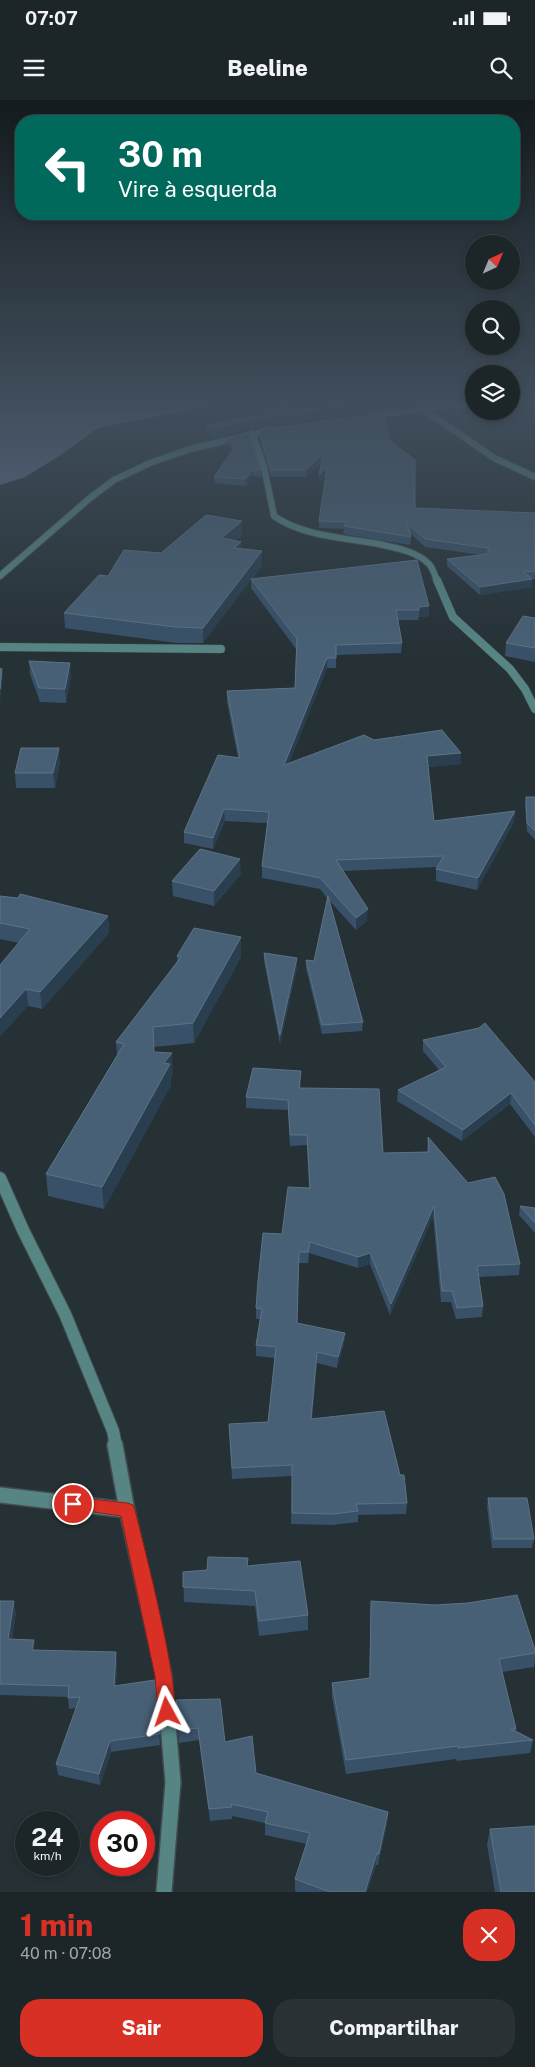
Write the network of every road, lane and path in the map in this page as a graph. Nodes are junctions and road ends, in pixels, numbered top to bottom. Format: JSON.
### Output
{"nodes":[{"id":1,"x":107,"y":485,"type":"edge"},
{"id":2,"x":268,"y":485,"type":"edge"},
{"id":3,"x":0,"y":576,"type":"edge"},
{"id":4,"x":0,"y":647,"type":"edge"},
{"id":5,"x":221,"y":649,"type":"dead end"},
{"id":6,"x":535,"y":708,"type":"edge"},
{"id":7,"x":0,"y":1178,"type":"edge"},
{"id":8,"x":0,"y":1495,"type":"edge"},
{"id":9,"x":127,"y":1510,"type":"junction"},
{"id":10,"x":164,"y":1892,"type":"edge"}],
"edges":[{"from":1,"to":3,"type":"street"},
{"from":2,"to":6,"type":"street"},
{"from":4,"to":5,"type":"street"},
{"from":7,"to":9,"type":"street"},
{"from":8,"to":9,"type":"street"},
{"from":9,"to":10,"type":"street"}]}
